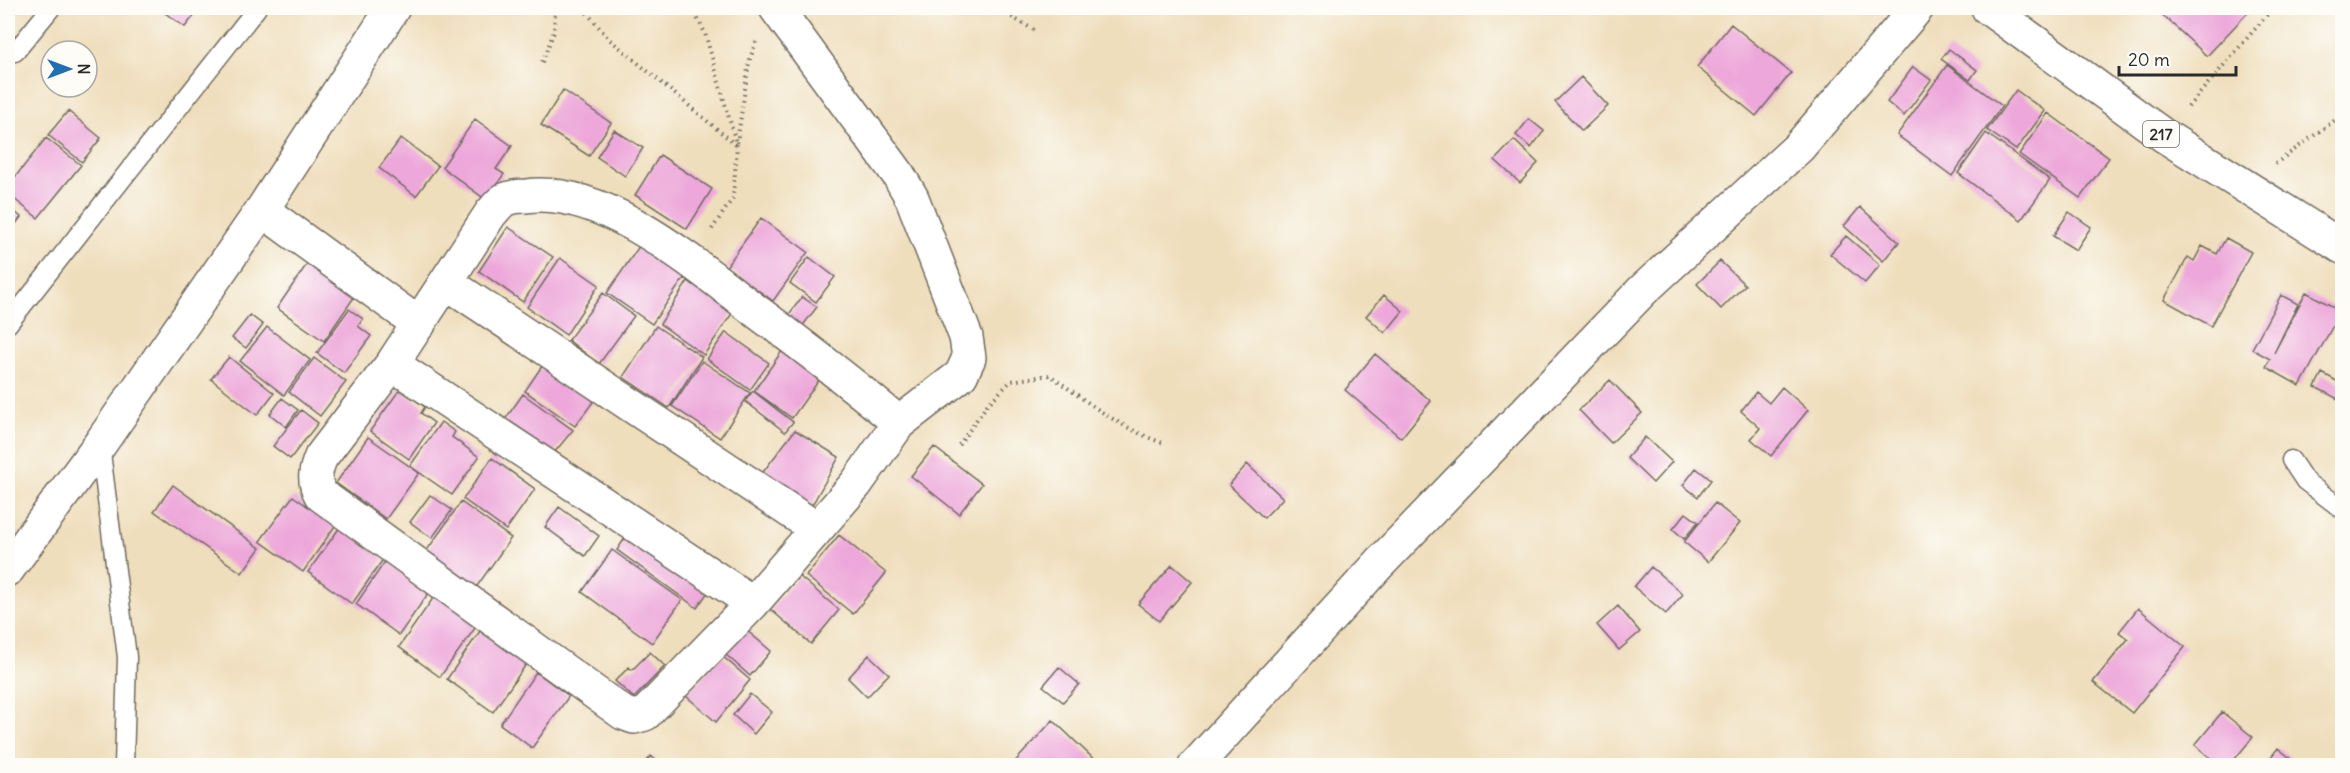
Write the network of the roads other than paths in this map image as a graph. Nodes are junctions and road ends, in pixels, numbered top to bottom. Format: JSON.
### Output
{"nodes":[{"id":1,"x":51,"y":8,"type":"edge"},
{"id":2,"x":257,"y":8,"type":"edge"},
{"id":3,"x":393,"y":8,"type":"edge"},
{"id":4,"x":776,"y":8,"type":"edge"},
{"id":5,"x":1917,"y":8,"type":"edge"},
{"id":6,"x":1988,"y":8,"type":"edge"},
{"id":7,"x":15,"y":52,"type":"dead end"},
{"id":8,"x":262,"y":210,"type":"junction"},
{"id":9,"x":2343,"y":248,"type":"edge"},
{"id":10,"x":446,"y":282,"type":"junction"},
{"id":11,"x":8,"y":324,"type":"edge"},
{"id":12,"x":420,"y":324,"type":"junction"},
{"id":13,"x":392,"y":364,"type":"junction"},
{"id":14,"x":899,"y":423,"type":"junction"},
{"id":15,"x":100,"y":444,"type":"junction"},
{"id":16,"x":2291,"y":460,"type":"dead end"},
{"id":17,"x":2343,"y":510,"type":"edge"},
{"id":18,"x":817,"y":529,"type":"junction"},
{"id":19,"x":8,"y":569,"type":"edge"},
{"id":20,"x":753,"y":603,"type":"junction"},
{"id":21,"x":124,"y":765,"type":"edge"},
{"id":22,"x":1195,"y":765,"type":"edge"}],
"edges":[{"from":1,"to":7,"type":"lane"},
{"from":2,"to":11,"type":"lane"},
{"from":3,"to":8,"type":"street"},
{"from":4,"to":14,"type":"street"},
{"from":5,"to":22,"type":"street"},
{"from":6,"to":9,"type":"street","number":"217"},
{"from":8,"to":12,"type":"street"},
{"from":8,"to":15,"type":"street"},
{"from":10,"to":12,"type":"street"},
{"from":10,"to":14,"type":"street"},
{"from":10,"to":18,"type":"street"},
{"from":12,"to":13,"type":"street"},
{"from":13,"to":20,"type":"street"},
{"from":13,"to":20,"type":"street"},
{"from":14,"to":18,"type":"street"},
{"from":15,"to":19,"type":"street"},
{"from":15,"to":21,"type":"lane"},
{"from":16,"to":17,"type":"lane"},
{"from":18,"to":20,"type":"street"}]}
